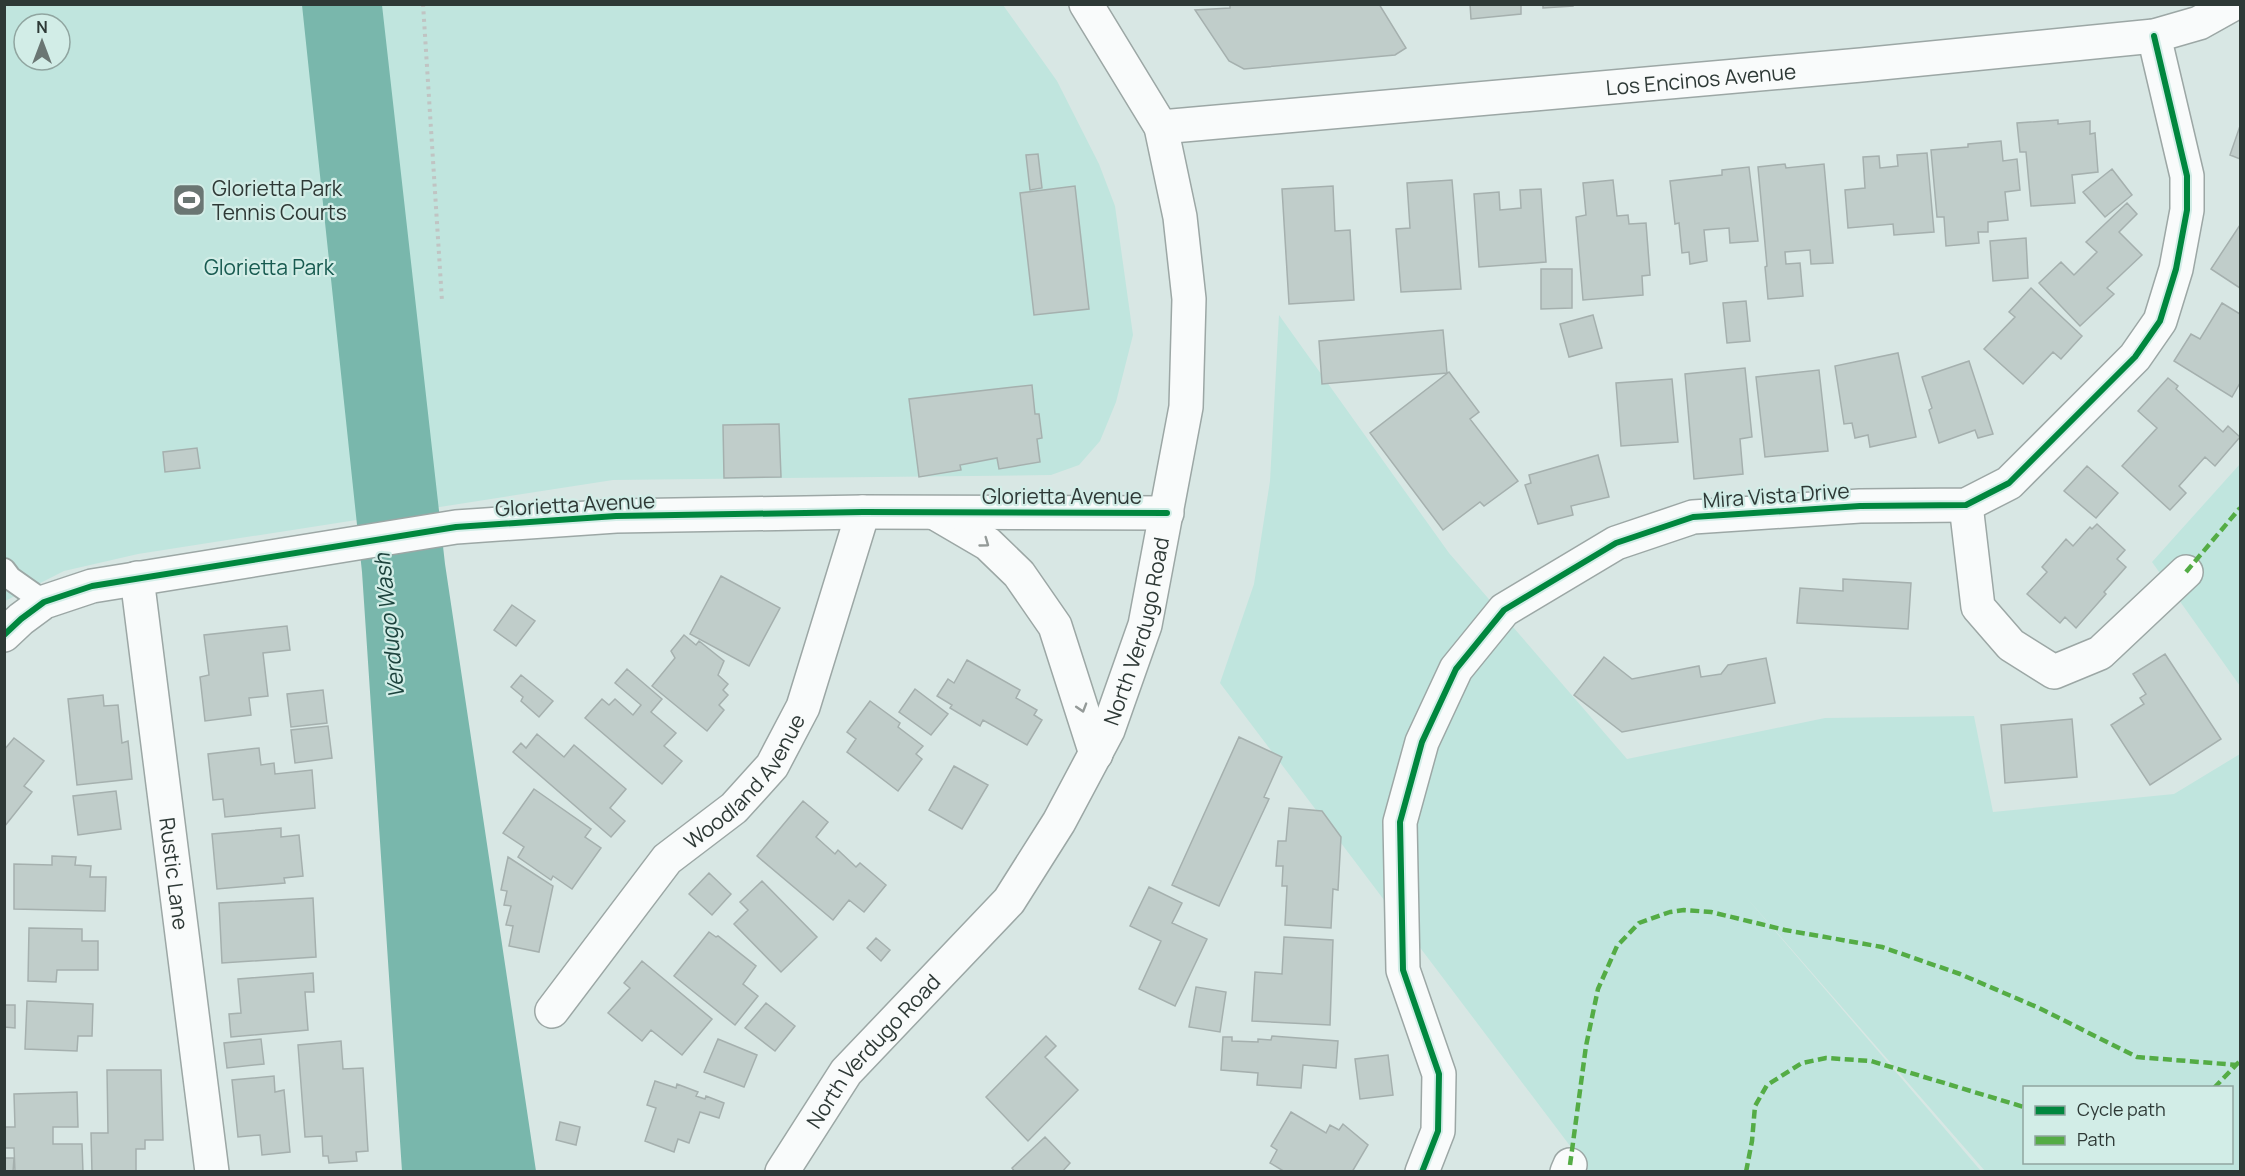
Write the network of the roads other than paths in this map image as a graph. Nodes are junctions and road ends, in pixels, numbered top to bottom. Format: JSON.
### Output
{"nodes":[{"id":1,"x":1086,"y":4,"type":"edge"},
{"id":2,"x":2233,"y":4,"type":"edge"},
{"id":3,"x":2154,"y":36,"type":"junction"},
{"id":4,"x":1161,"y":127,"type":"junction"},
{"id":5,"x":1966,"y":505,"type":"junction"},
{"id":6,"x":863,"y":512,"type":"junction"},
{"id":7,"x":935,"y":513,"type":"junction"},
{"id":8,"x":1167,"y":513,"type":"junction"},
{"id":9,"x":4,"y":570,"type":"edge"},
{"id":10,"x":2186,"y":572,"type":"dead end"},
{"id":11,"x":137,"y":578,"type":"junction"},
{"id":12,"x":44,"y":602,"type":"junction"},
{"id":13,"x":4,"y":635,"type":"edge"},
{"id":14,"x":1095,"y":754,"type":"junction"},
{"id":15,"x":552,"y":1011,"type":"dead end"},
{"id":16,"x":212,"y":1172,"type":"edge"},
{"id":17,"x":782,"y":1172,"type":"edge"},
{"id":18,"x":1422,"y":1172,"type":"edge"}],
"edges":[{"from":1,"to":4,"type":"street","name":"North Verdugo Road"},
{"from":2,"to":3,"type":"street","name":"Los Encinos Avenue"},
{"from":3,"to":4,"type":"street","name":"Los Encinos Avenue"},
{"from":3,"to":5,"type":"street","name":"Mira Vista Drive"},
{"from":4,"to":8,"type":"street","name":"North Verdugo Road"},
{"from":5,"to":10,"type":"street"},
{"from":5,"to":18,"type":"street","name":"Mira Vista Drive"},
{"from":6,"to":7,"type":"street","name":"Glorietta Avenue"},
{"from":6,"to":11,"type":"street","name":"Glorietta Avenue"},
{"from":6,"to":15,"type":"street","name":"Woodland Avenue"},
{"from":7,"to":8,"type":"street","name":"Glorietta Avenue"},
{"from":7,"to":14,"type":"street","one_way":true},
{"from":8,"to":14,"type":"street","name":"North Verdugo Road"},
{"from":9,"to":12,"type":"lane"},
{"from":11,"to":12,"type":"street","name":"Glorietta Avenue"},
{"from":11,"to":16,"type":"street","name":"Rustic Lane"},
{"from":12,"to":13,"type":"street","name":"Glorietta Avenue"},
{"from":14,"to":17,"type":"street","name":"North Verdugo Road"}]}
